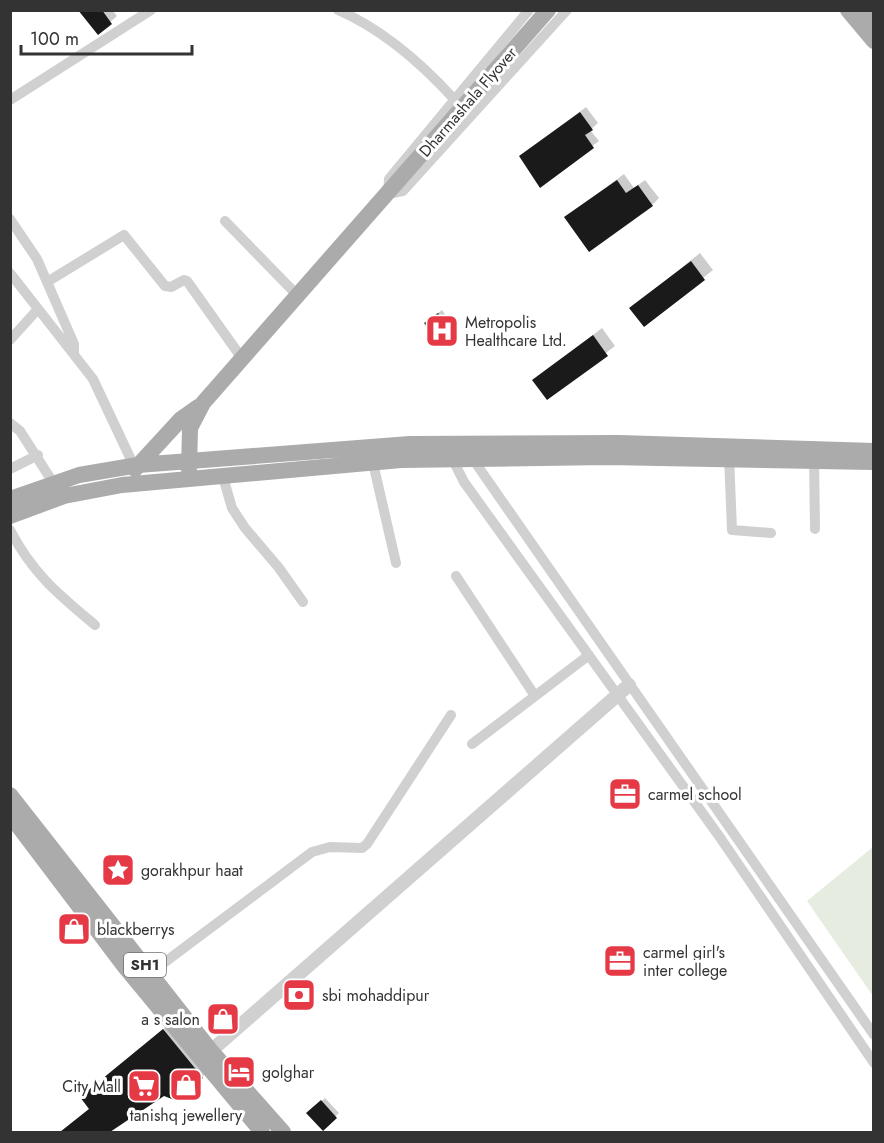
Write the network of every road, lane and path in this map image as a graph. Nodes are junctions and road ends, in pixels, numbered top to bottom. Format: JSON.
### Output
{"nodes":[{"id":1,"x":151,"y":10,"type":"edge"},
{"id":2,"x":338,"y":10,"type":"edge"},
{"id":3,"x":529,"y":10,"type":"edge"},
{"id":4,"x":549,"y":10,"type":"edge"},
{"id":5,"x":567,"y":10,"type":"edge"},
{"id":6,"x":848,"y":10,"type":"edge"},
{"id":7,"x":864,"y":10,"type":"edge"},
{"id":8,"x":873,"y":22,"type":"edge"},
{"id":9,"x":873,"y":41,"type":"edge"},
{"id":10,"x":454,"y":99,"type":"junction"},
{"id":11,"x":10,"y":100,"type":"edge"},
{"id":12,"x":388,"y":194,"type":"junction"},
{"id":13,"x":11,"y":221,"type":"edge"},
{"id":14,"x":225,"y":221,"type":"dead end"},
{"id":15,"x":10,"y":273,"type":"edge"},
{"id":16,"x":47,"y":282,"type":"junction"},
{"id":17,"x":297,"y":295,"type":"junction"},
{"id":18,"x":38,"y":309,"type":"junction"},
{"id":19,"x":10,"y":340,"type":"edge"},
{"id":20,"x":74,"y":354,"type":"junction"},
{"id":21,"x":241,"y":357,"type":"junction"},
{"id":22,"x":203,"y":403,"type":"junction"},
{"id":23,"x":10,"y":423,"type":"edge"},
{"id":24,"x":469,"y":451,"type":"junction"},
{"id":25,"x":873,"y":451,"type":"edge"},
{"id":26,"x":450,"y":452,"type":"junction"},
{"id":27,"x":729,"y":453,"type":"junction"},
{"id":28,"x":38,"y":455,"type":"junction"},
{"id":29,"x":814,"y":455,"type":"junction"},
{"id":30,"x":190,"y":459,"type":"junction"},
{"id":31,"x":873,"y":462,"type":"edge"},
{"id":32,"x":373,"y":463,"type":"junction"},
{"id":33,"x":136,"y":465,"type":"junction"},
{"id":34,"x":10,"y":469,"type":"edge"},
{"id":35,"x":223,"y":477,"type":"junction"},
{"id":36,"x":189,"y":480,"type":"junction"},
{"id":37,"x":54,"y":483,"type":"junction"},
{"id":38,"x":122,"y":485,"type":"junction"},
{"id":39,"x":10,"y":499,"type":"edge"},
{"id":40,"x":10,"y":516,"type":"edge"},
{"id":41,"x":815,"y":529,"type":"dead end"},
{"id":42,"x":10,"y":530,"type":"edge"},
{"id":43,"x":771,"y":533,"type":"dead end"},
{"id":44,"x":396,"y":562,"type":"dead end"},
{"id":45,"x":456,"y":576,"type":"dead end"},
{"id":46,"x":303,"y":602,"type":"dead end"},
{"id":47,"x":95,"y":625,"type":"dead end"},
{"id":48,"x":589,"y":655,"type":"junction"},
{"id":49,"x":629,"y":685,"type":"junction"},
{"id":50,"x":618,"y":695,"type":"junction"},
{"id":51,"x":535,"y":696,"type":"junction"},
{"id":52,"x":451,"y":715,"type":"dead end"},
{"id":53,"x":472,"y":744,"type":"dead end"},
{"id":54,"x":10,"y":795,"type":"edge"},
{"id":55,"x":10,"y":815,"type":"edge"},
{"id":56,"x":144,"y":978,"type":"junction"},
{"id":57,"x":873,"y":1035,"type":"edge"},
{"id":58,"x":870,"y":1051,"type":"edge"},
{"id":59,"x":206,"y":1055,"type":"junction"},
{"id":60,"x":873,"y":1063,"type":"edge"},
{"id":61,"x":262,"y":1132,"type":"edge"},
{"id":62,"x":283,"y":1132,"type":"edge"}],
"edges":[{"from":1,"to":11,"type":"street"},
{"from":2,"to":10,"type":"street"},
{"from":3,"to":10,"type":"street"},
{"from":4,"to":12,"type":"main road","name":"Dharmashala Flyover"},
{"from":5,"to":12,"type":"street"},
{"from":6,"to":9,"type":"main road"},
{"from":7,"to":8,"type":"main road"},
{"from":10,"to":12,"type":"street"},
{"from":12,"to":17,"type":"main road","name":"Dharmashala Flyover"},
{"from":13,"to":16,"type":"street"},
{"from":14,"to":17,"type":"street"},
{"from":15,"to":18,"type":"street"},
{"from":16,"to":20,"type":"street"},
{"from":16,"to":21,"type":"street"},
{"from":17,"to":21,"type":"main road","name":"Dharmashala Flyover"},
{"from":18,"to":19,"type":"street"},
{"from":18,"to":20,"type":"street"},
{"from":20,"to":33,"type":"street"},
{"from":21,"to":22,"type":"main road","name":"Dharmashala Flyover"},
{"from":22,"to":30,"type":"main road"},
{"from":22,"to":33,"type":"main road"},
{"from":23,"to":28,"type":"street"},
{"from":24,"to":26,"type":"main road"},
{"from":24,"to":27,"type":"main road"},
{"from":24,"to":49,"type":"street"},
{"from":25,"to":29,"type":"main road"},
{"from":26,"to":30,"type":"main road"},
{"from":26,"to":32,"type":"main road"},
{"from":26,"to":48,"type":"street"},
{"from":27,"to":29,"type":"main road"},
{"from":27,"to":43,"type":"street"},
{"from":28,"to":34,"type":"street"},
{"from":28,"to":37,"type":"street"},
{"from":29,"to":31,"type":"main road"},
{"from":29,"to":41,"type":"street"},
{"from":30,"to":33,"type":"main road"},
{"from":30,"to":36,"type":"main road"},
{"from":32,"to":35,"type":"main road"},
{"from":32,"to":44,"type":"street"},
{"from":33,"to":37,"type":"main road"},
{"from":33,"to":38,"type":"main road"},
{"from":35,"to":36,"type":"main road"},
{"from":35,"to":46,"type":"street"},
{"from":36,"to":38,"type":"main road"},
{"from":37,"to":39,"type":"main road"},
{"from":38,"to":40,"type":"main road"},
{"from":42,"to":47,"type":"street"},
{"from":45,"to":51,"type":"street"},
{"from":48,"to":50,"type":"street"},
{"from":48,"to":51,"type":"street"},
{"from":49,"to":50,"type":"street"},
{"from":49,"to":57,"type":"street"},
{"from":50,"to":58,"type":"street"},
{"from":50,"to":59,"type":"street"},
{"from":51,"to":53,"type":"street"},
{"from":52,"to":56,"type":"street"},
{"from":54,"to":56,"type":"main road","number":"SH1"},
{"from":55,"to":56,"type":"main road","number":"SH1"},
{"from":56,"to":59,"type":"main road","number":"SH1"},
{"from":58,"to":60,"type":"street"},
{"from":59,"to":61,"type":"main road","number":"SH1"},
{"from":59,"to":62,"type":"main road","number":"SH1"}]}
